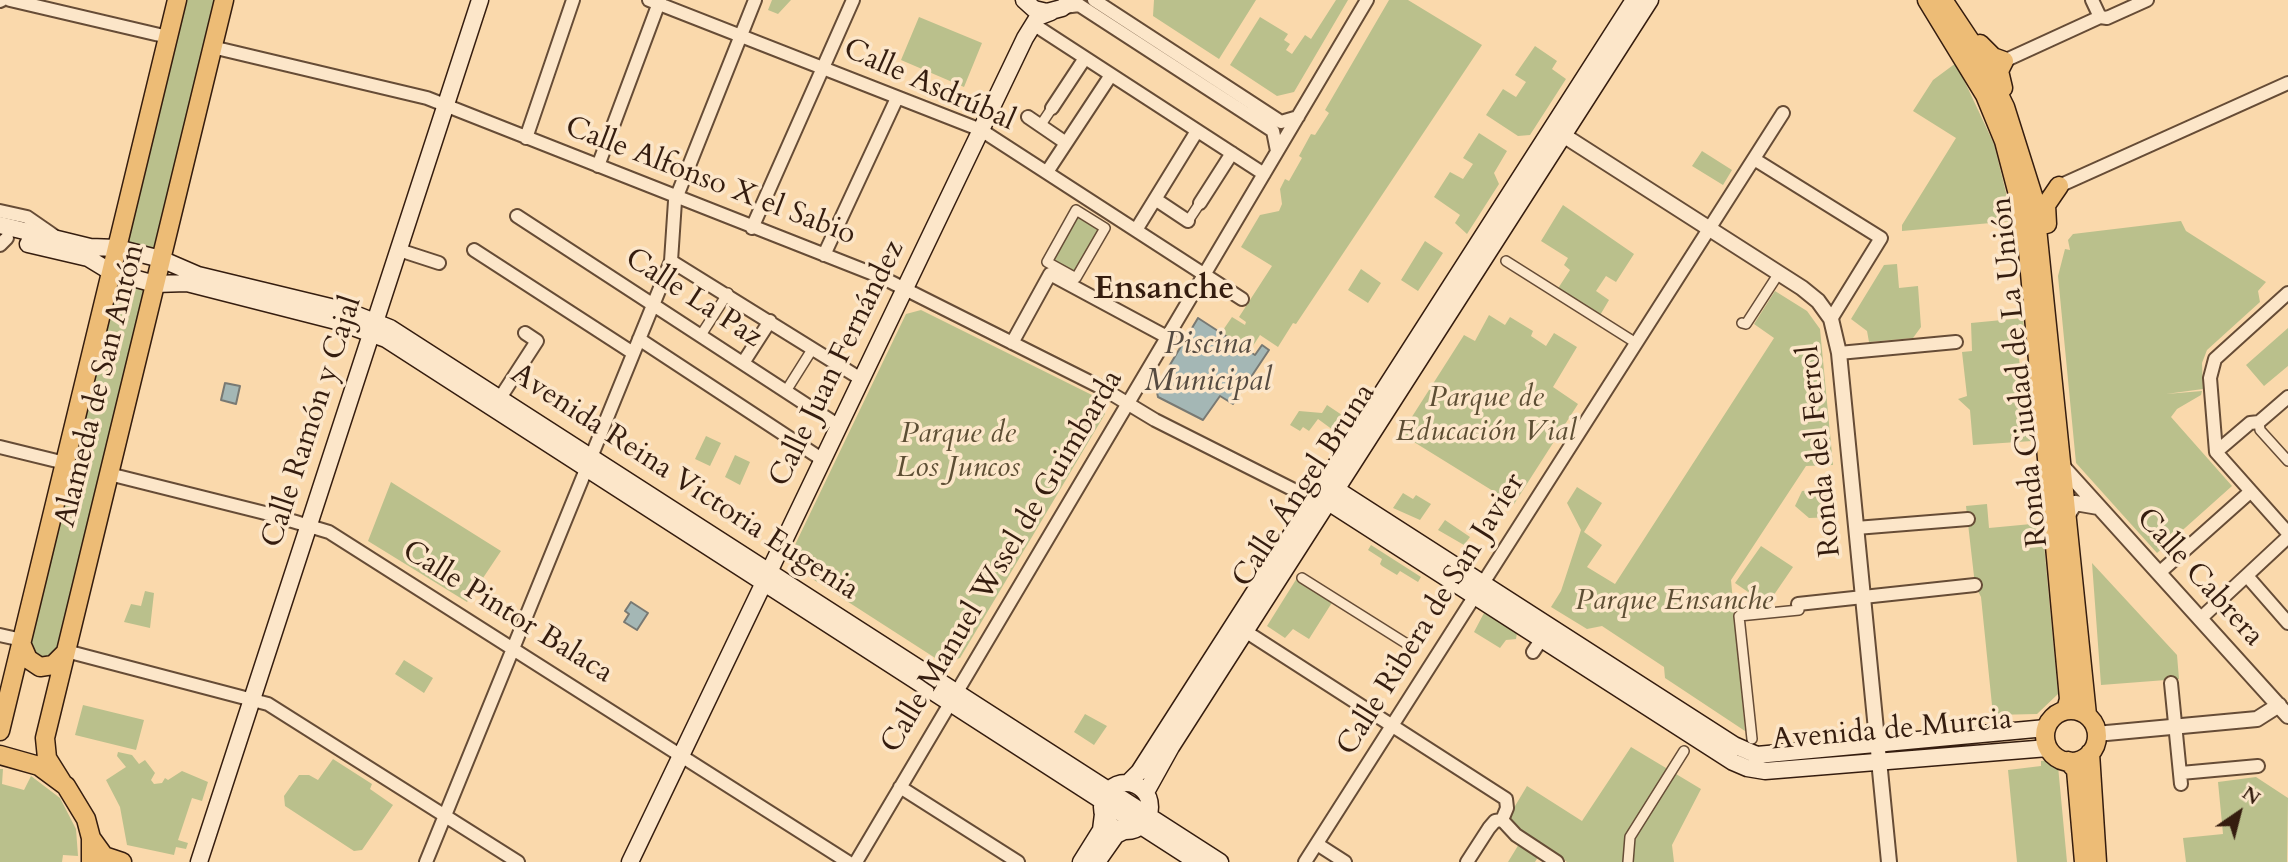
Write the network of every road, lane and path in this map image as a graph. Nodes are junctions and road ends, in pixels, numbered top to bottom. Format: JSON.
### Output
{"nodes":[{"id":1,"x":10,"y":0,"type":"edge"},
{"id":2,"x":177,"y":0,"type":"edge"},
{"id":3,"x":224,"y":0,"type":"edge"},
{"id":4,"x":480,"y":0,"type":"edge"},
{"id":5,"x":573,"y":0,"type":"edge"},
{"id":6,"x":755,"y":0,"type":"edge"},
{"id":7,"x":853,"y":0,"type":"edge"},
{"id":8,"x":1024,"y":0,"type":"edge"},
{"id":9,"x":1094,"y":0,"type":"edge"},
{"id":10,"x":1367,"y":0,"type":"edge"},
{"id":11,"x":1634,"y":0,"type":"edge"},
{"id":12,"x":1650,"y":0,"type":"edge"},
{"id":13,"x":1927,"y":0,"type":"edge"},
{"id":14,"x":2092,"y":0,"type":"edge"},
{"id":15,"x":2147,"y":0,"type":"edge"},
{"id":16,"x":656,"y":1,"type":"edge"},
{"id":17,"x":1062,"y":6,"type":"edge"},
{"id":18,"x":1949,"y":8,"type":"edge"},
{"id":19,"x":2100,"y":16,"type":"junction"},
{"id":20,"x":1033,"y":24,"type":"junction"},
{"id":21,"x":740,"y":36,"type":"junction"},
{"id":22,"x":168,"y":37,"type":"junction"},
{"id":23,"x":212,"y":47,"type":"junction"},
{"id":24,"x":1085,"y":58,"type":"junction"},
{"id":25,"x":2004,"y":61,"type":"junction"},
{"id":26,"x":824,"y":69,"type":"junction"},
{"id":27,"x":1111,"y":75,"type":"junction"},
{"id":28,"x":2288,"y":83,"type":"edge"},
{"id":29,"x":897,"y":98,"type":"junction"},
{"id":30,"x":446,"y":105,"type":"junction"},
{"id":31,"x":1052,"y":108,"type":"joint"},
{"id":32,"x":1783,"y":113,"type":"dead end"},
{"id":33,"x":1028,"y":117,"type":"dead end"},
{"id":34,"x":1298,"y":117,"type":"junction"},
{"id":35,"x":1040,"y":126,"type":"junction"},
{"id":36,"x":981,"y":130,"type":"junction"},
{"id":37,"x":2014,"y":130,"type":"junction"},
{"id":38,"x":1197,"y":131,"type":"junction"},
{"id":39,"x":1563,"y":135,"type":"junction"},
{"id":40,"x":526,"y":138,"type":"junction"},
{"id":41,"x":1066,"y":143,"type":"junction"},
{"id":42,"x":1278,"y":151,"type":"junction"},
{"id":43,"x":1232,"y":153,"type":"junction"},
{"id":44,"x":1754,"y":159,"type":"junction"},
{"id":45,"x":598,"y":166,"type":"junction"},
{"id":46,"x":1047,"y":173,"type":"junction"},
{"id":47,"x":2027,"y":173,"type":"junction"},
{"id":48,"x":1264,"y":174,"type":"junction"},
{"id":49,"x":2059,"y":186,"type":"junction"},
{"id":50,"x":676,"y":197,"type":"junction"},
{"id":51,"x":1155,"y":199,"type":"junction"},
{"id":52,"x":1200,"y":203,"type":"joint"},
{"id":53,"x":0,"y":211,"type":"edge"},
{"id":54,"x":517,"y":216,"type":"dead end"},
{"id":55,"x":1188,"y":221,"type":"joint"},
{"id":56,"x":752,"y":228,"type":"junction"},
{"id":57,"x":1105,"y":228,"type":"joint"},
{"id":58,"x":1709,"y":228,"type":"junction"},
{"id":59,"x":1136,"y":229,"type":"junction"},
{"id":60,"x":2,"y":236,"type":"edge"},
{"id":61,"x":59,"y":240,"type":"junction"},
{"id":62,"x":117,"y":248,"type":"junction"},
{"id":63,"x":399,"y":250,"type":"junction"},
{"id":64,"x":474,"y":250,"type":"dead end"},
{"id":65,"x":824,"y":255,"type":"junction"},
{"id":66,"x":161,"y":259,"type":"junction"},
{"id":67,"x":671,"y":261,"type":"junction"},
{"id":68,"x":1506,"y":261,"type":"dead end"},
{"id":69,"x":439,"y":263,"type":"dead end"},
{"id":70,"x":111,"y":272,"type":"junction"},
{"id":71,"x":1779,"y":273,"type":"junction"},
{"id":72,"x":2043,"y":273,"type":"junction"},
{"id":73,"x":1204,"y":274,"type":"junction"},
{"id":74,"x":155,"y":284,"type":"junction"},
{"id":75,"x":904,"y":290,"type":"junction"},
{"id":76,"x":728,"y":293,"type":"junction"},
{"id":77,"x":2288,"y":293,"type":"edge"},
{"id":78,"x":1242,"y":299,"type":"dead end"},
{"id":79,"x":653,"y":304,"type":"junction"},
{"id":80,"x":1831,"y":319,"type":"junction"},
{"id":81,"x":376,"y":321,"type":"junction"},
{"id":82,"x":770,"y":321,"type":"junction"},
{"id":83,"x":1742,"y":323,"type":"dead end"},
{"id":84,"x":524,"y":333,"type":"dead end"},
{"id":85,"x":701,"y":335,"type":"junction"},
{"id":86,"x":1167,"y":337,"type":"junction"},
{"id":87,"x":639,"y":340,"type":"junction"},
{"id":88,"x":1956,"y":342,"type":"dead end"},
{"id":89,"x":1012,"y":343,"type":"junction"},
{"id":90,"x":1636,"y":343,"type":"junction"},
{"id":91,"x":813,"y":348,"type":"junction"},
{"id":92,"x":633,"y":353,"type":"junction"},
{"id":93,"x":1839,"y":353,"type":"junction"},
{"id":94,"x":743,"y":363,"type":"junction"},
{"id":95,"x":861,"y":379,"type":"junction"},
{"id":96,"x":786,"y":391,"type":"junction"},
{"id":97,"x":2288,"y":397,"type":"edge"},
{"id":98,"x":500,"y":398,"type":"junction"},
{"id":99,"x":1128,"y":404,"type":"junction"},
{"id":100,"x":2255,"y":422,"type":"junction"},
{"id":101,"x":839,"y":426,"type":"junction"},
{"id":102,"x":0,"y":447,"type":"edge"},
{"id":103,"x":2216,"y":452,"type":"junction"},
{"id":104,"x":823,"y":460,"type":"junction"},
{"id":105,"x":587,"y":461,"type":"junction"},
{"id":106,"x":2288,"y":461,"type":"edge"},
{"id":107,"x":65,"y":463,"type":"junction"},
{"id":108,"x":2062,"y":466,"type":"junction"},
{"id":109,"x":108,"y":474,"type":"junction"},
{"id":110,"x":1326,"y":492,"type":"junction"},
{"id":111,"x":2250,"y":492,"type":"junction"},
{"id":112,"x":2098,"y":507,"type":"junction"},
{"id":113,"x":2066,"y":518,"type":"junction"},
{"id":114,"x":1968,"y":519,"type":"dead end"},
{"id":115,"x":310,"y":525,"type":"junction"},
{"id":116,"x":1856,"y":528,"type":"junction"},
{"id":117,"x":2288,"y":535,"type":"edge"},
{"id":118,"x":2159,"y":573,"type":"junction"},
{"id":119,"x":2247,"y":576,"type":"junction"},
{"id":120,"x":1302,"y":578,"type":"dead end"},
{"id":121,"x":764,"y":582,"type":"junction"},
{"id":122,"x":1975,"y":585,"type":"dead end"},
{"id":123,"x":1480,"y":589,"type":"junction"},
{"id":124,"x":1863,"y":597,"type":"junction"},
{"id":125,"x":1798,"y":604,"type":"joint"},
{"id":126,"x":2200,"y":619,"type":"junction"},
{"id":127,"x":2288,"y":622,"type":"edge"},
{"id":128,"x":1245,"y":631,"type":"junction"},
{"id":129,"x":1546,"y":631,"type":"junction"},
{"id":130,"x":0,"y":635,"type":"edge"},
{"id":131,"x":22,"y":642,"type":"junction"},
{"id":132,"x":512,"y":646,"type":"junction"},
{"id":133,"x":1415,"y":649,"type":"dead end"},
{"id":134,"x":66,"y":652,"type":"junction"},
{"id":135,"x":1532,"y":652,"type":"dead end"},
{"id":136,"x":2171,"y":683,"type":"dead end"},
{"id":137,"x":953,"y":697,"type":"junction"},
{"id":138,"x":253,"y":698,"type":"junction"},
{"id":139,"x":2285,"y":706,"type":"edge"},
{"id":140,"x":2066,"y":710,"type":"junction"},
{"id":141,"x":2087,"y":715,"type":"junction"},
{"id":142,"x":1392,"y":726,"type":"junction"},
{"id":143,"x":2175,"y":726,"type":"junction"},
{"id":144,"x":2046,"y":729,"type":"junction"},
{"id":145,"x":0,"y":732,"type":"edge"},
{"id":146,"x":2096,"y":734,"type":"junction"},
{"id":147,"x":1752,"y":739,"type":"dead end"},
{"id":148,"x":2048,"y":748,"type":"junction"},
{"id":149,"x":1684,"y":751,"type":"dead end"},
{"id":150,"x":1878,"y":753,"type":"junction"},
{"id":151,"x":2090,"y":753,"type":"junction"},
{"id":152,"x":0,"y":755,"type":"edge"},
{"id":153,"x":681,"y":755,"type":"junction"},
{"id":154,"x":2068,"y":761,"type":"junction"},
{"id":155,"x":2258,"y":766,"type":"dead end"},
{"id":156,"x":62,"y":782,"type":"junction"},
{"id":157,"x":1129,"y":782,"type":"junction"},
{"id":158,"x":900,"y":787,"type":"junction"},
{"id":159,"x":1146,"y":792,"type":"junction"},
{"id":160,"x":1104,"y":802,"type":"junction"},
{"id":161,"x":445,"y":815,"type":"junction"},
{"id":162,"x":1502,"y":820,"type":"junction"},
{"id":163,"x":1145,"y":821,"type":"junction"},
{"id":164,"x":1124,"y":831,"type":"junction"},
{"id":165,"x":90,"y":838,"type":"junction"},
{"id":166,"x":1317,"y":844,"type":"junction"},
{"id":167,"x":91,"y":862,"type":"edge"},
{"id":168,"x":122,"y":862,"type":"edge"},
{"id":169,"x":199,"y":862,"type":"edge"},
{"id":170,"x":426,"y":862,"type":"edge"},
{"id":171,"x":518,"y":862,"type":"edge"},
{"id":172,"x":630,"y":862,"type":"edge"},
{"id":173,"x":848,"y":862,"type":"edge"},
{"id":174,"x":856,"y":862,"type":"edge"},
{"id":175,"x":1018,"y":862,"type":"edge"},
{"id":176,"x":1082,"y":862,"type":"edge"},
{"id":177,"x":1097,"y":862,"type":"edge"},
{"id":178,"x":1197,"y":862,"type":"edge"},
{"id":179,"x":1220,"y":862,"type":"edge"},
{"id":180,"x":1306,"y":862,"type":"edge"},
{"id":181,"x":1345,"y":862,"type":"edge"},
{"id":182,"x":1467,"y":862,"type":"edge"},
{"id":183,"x":1557,"y":862,"type":"edge"},
{"id":184,"x":1628,"y":862,"type":"edge"},
{"id":185,"x":1889,"y":862,"type":"edge"},
{"id":186,"x":2084,"y":862,"type":"edge"},
{"id":187,"x":2097,"y":862,"type":"edge"}],
"edges":[{"from":1,"to":22,"type":"street"},
{"from":2,"to":22,"type":"main road","name":"Alameda de San Antón"},
{"from":3,"to":23,"type":"main road","name":"Alameda de San Antón"},
{"from":4,"to":30,"type":"main road","name":"Calle Ramón y Cajal"},
{"from":5,"to":40,"type":"street"},
{"from":6,"to":21,"type":"street"},
{"from":7,"to":26,"type":"street"},
{"from":8,"to":17,"type":"main road"},
{"from":9,"to":34,"type":"street"},
{"from":10,"to":34,"type":"street","name":"Calle Manuel Wssel de Guimbarda"},
{"from":11,"to":110,"type":"main road","name":"Calle Ángel Bruna"},
{"from":12,"to":39,"type":"main road","name":"Calle Ángel Bruna"},
{"from":13,"to":140,"type":"main road","name":"Ronda Ciudad de La Unión"},
{"from":14,"to":19,"type":"street"},
{"from":15,"to":19,"type":"street"},
{"from":16,"to":21,"type":"street","name":"Calle Asdrúbal"},
{"from":16,"to":45,"type":"street"},
{"from":17,"to":20,"type":"main road"},
{"from":17,"to":42,"type":"street"},
{"from":18,"to":25,"type":"main road"},
{"from":18,"to":37,"type":"main road","name":"Ronda Ciudad de La Unión"},
{"from":19,"to":25,"type":"street"},
{"from":20,"to":24,"type":"street"},
{"from":20,"to":36,"type":"main road","name":"Calle Juan Fernández"},
{"from":21,"to":26,"type":"street","name":"Calle Asdrúbal"},
{"from":21,"to":50,"type":"street"},
{"from":22,"to":62,"type":"main road","name":"Alameda de San Antón"},
{"from":23,"to":30,"type":"street","name":"Calle Alfonso X el Sabio"},
{"from":23,"to":66,"type":"main road","name":"Alameda de San Antón"},
{"from":24,"to":27,"type":"street"},
{"from":24,"to":31,"type":"street"},
{"from":25,"to":37,"type":"main road"},
{"from":26,"to":29,"type":"street","name":"Calle Asdrúbal"},
{"from":26,"to":56,"type":"street"},
{"from":27,"to":38,"type":"street"},
{"from":27,"to":41,"type":"street"},
{"from":28,"to":49,"type":"street"},
{"from":29,"to":36,"type":"street","name":"Calle Asdrúbal"},
{"from":29,"to":65,"type":"street"},
{"from":30,"to":40,"type":"street","name":"Calle Alfonso X el Sabio"},
{"from":30,"to":63,"type":"main road","name":"Calle Ramón y Cajal"},
{"from":31,"to":35,"type":"street"},
{"from":32,"to":44,"type":"street","name":"Calle Ribera de San Javier"},
{"from":33,"to":35,"type":"street"},
{"from":34,"to":42,"type":"street","name":"Calle Manuel Wssel de Guimbarda"},
{"from":35,"to":41,"type":"street"},
{"from":36,"to":46,"type":"street","name":"Calle Asdrúbal"},
{"from":36,"to":75,"type":"main road","name":"Calle Juan Fernández"},
{"from":37,"to":47,"type":"main road","name":"Ronda Ciudad de La Unión"},
{"from":38,"to":43,"type":"street"},
{"from":38,"to":51,"type":"street"},
{"from":39,"to":58,"type":"street","name":"Ronda del Ferrol"},
{"from":39,"to":110,"type":"main road","name":"Calle Ángel Bruna"},
{"from":40,"to":45,"type":"street","name":"Calle Alfonso X el Sabio"},
{"from":41,"to":46,"type":"street"},
{"from":42,"to":48,"type":"street","name":"Calle Manuel Wssel de Guimbarda"},
{"from":43,"to":48,"type":"street"},
{"from":43,"to":52,"type":"street"},
{"from":44,"to":58,"type":"street","name":"Calle Ribera de San Javier"},
{"from":44,"to":80,"type":"street"},
{"from":45,"to":50,"type":"street","name":"Calle Alfonso X el Sabio"},
{"from":46,"to":59,"type":"street","name":"Calle Asdrúbal"},
{"from":47,"to":49,"type":"main road"},
{"from":47,"to":72,"type":"main road","name":"Ronda Ciudad de La Unión"},
{"from":48,"to":73,"type":"street","name":"Calle Manuel Wssel de Guimbarda"},
{"from":49,"to":72,"type":"main road"},
{"from":50,"to":56,"type":"street","name":"Calle Alfonso X el Sabio"},
{"from":50,"to":67,"type":"street"},
{"from":51,"to":55,"type":"street"},
{"from":51,"to":59,"type":"street"},
{"from":52,"to":55,"type":"street"},
{"from":53,"to":61,"type":"street"},
{"from":54,"to":79,"type":"street","name":"Calle La Paz"},
{"from":56,"to":65,"type":"street","name":"Calle Alfonso X el Sabio"},
{"from":57,"to":57,"type":"street"},
{"from":58,"to":71,"type":"street","name":"Ronda del Ferrol"},
{"from":58,"to":90,"type":"street","name":"Calle Ribera de San Javier"},
{"from":59,"to":73,"type":"street","name":"Calle Asdrúbal"},
{"from":60,"to":61,"type":"main road","name":"Avenida Reina Victoria Eugenia"},
{"from":60,"to":70,"type":"main road","name":"Avenida Reina Victoria Eugenia"},
{"from":61,"to":62,"type":"main road","name":"Avenida Reina Victoria Eugenia"},
{"from":62,"to":66,"type":"main road","name":"Avenida Reina Victoria Eugenia"},
{"from":62,"to":70,"type":"main road","name":"Alameda de San Antón"},
{"from":63,"to":69,"type":"street"},
{"from":63,"to":81,"type":"main road","name":"Calle Ramón y Cajal"},
{"from":64,"to":92,"type":"street"},
{"from":65,"to":75,"type":"street","name":"Calle Alfonso X el Sabio"},
{"from":66,"to":74,"type":"main road","name":"Alameda de San Antón"},
{"from":66,"to":81,"type":"main road","name":"Avenida Reina Victoria Eugenia"},
{"from":67,"to":76,"type":"street"},
{"from":67,"to":79,"type":"street"},
{"from":68,"to":90,"type":"street"},
{"from":70,"to":74,"type":"main road","name":"Avenida Reina Victoria Eugenia"},
{"from":70,"to":107,"type":"main road","name":"Alameda de San Antón"},
{"from":71,"to":80,"type":"street","name":"Ronda del Ferrol"},
{"from":71,"to":83,"type":"street"},
{"from":72,"to":108,"type":"main road","name":"Ronda Ciudad de La Unión"},
{"from":73,"to":78,"type":"street","name":"Calle Asdrúbal"},
{"from":73,"to":86,"type":"street","name":"Calle Manuel Wssel de Guimbarda"},
{"from":74,"to":81,"type":"main road","name":"Avenida Reina Victoria Eugenia"},
{"from":74,"to":109,"type":"main road","name":"Alameda de San Antón"},
{"from":75,"to":89,"type":"street","name":"Calle Alfonso X el Sabio"},
{"from":75,"to":95,"type":"main road","name":"Calle Juan Fernández"},
{"from":76,"to":82,"type":"street"},
{"from":76,"to":85,"type":"street"},
{"from":77,"to":103,"type":"street"},
{"from":79,"to":85,"type":"street","name":"Calle La Paz"},
{"from":79,"to":87,"type":"street"},
{"from":80,"to":93,"type":"street","name":"Ronda del Ferrol"},
{"from":81,"to":98,"type":"main road","name":"Avenida Reina Victoria Eugenia"},
{"from":81,"to":105,"type":"main road","name":"Avenida Reina Victoria Eugenia"},
{"from":81,"to":115,"type":"main road","name":"Calle Ramón y Cajal"},
{"from":82,"to":91,"type":"street"},
{"from":82,"to":94,"type":"street"},
{"from":84,"to":98,"type":"street"},
{"from":85,"to":94,"type":"street","name":"Calle La Paz"},
{"from":86,"to":89,"type":"street"},
{"from":86,"to":99,"type":"street","name":"Calle Manuel Wssel de Guimbarda"},
{"from":87,"to":92,"type":"street"},
{"from":87,"to":104,"type":"street"},
{"from":88,"to":93,"type":"street"},
{"from":89,"to":99,"type":"street","name":"Calle Alfonso X el Sabio"},
{"from":90,"to":123,"type":"street","name":"Calle Ribera de San Javier"},
{"from":91,"to":95,"type":"street"},
{"from":91,"to":96,"type":"street"},
{"from":92,"to":105,"type":"street"},
{"from":93,"to":116,"type":"street","name":"Ronda del Ferrol"},
{"from":94,"to":96,"type":"street","name":"Calle La Paz"},
{"from":95,"to":101,"type":"main road","name":"Calle Juan Fernández"},
{"from":96,"to":101,"type":"street","name":"Calle La Paz"},
{"from":97,"to":100,"type":"street"},
{"from":98,"to":105,"type":"main road","name":"Avenida Reina Victoria Eugenia"},
{"from":99,"to":110,"type":"street","name":"Calle Alfonso X el Sabio"},
{"from":99,"to":137,"type":"street","name":"Calle Manuel Wssel de Guimbarda"},
{"from":100,"to":103,"type":"street"},
{"from":100,"to":106,"type":"street"},
{"from":101,"to":104,"type":"main road","name":"Calle Juan Fernández"},
{"from":102,"to":107,"type":"street"},
{"from":103,"to":111,"type":"street"},
{"from":104,"to":121,"type":"main road","name":"Calle Juan Fernández"},
{"from":105,"to":121,"type":"main road","name":"Avenida Reina Victoria Eugenia"},
{"from":105,"to":121,"type":"main road","name":"Avenida Reina Victoria Eugenia"},
{"from":105,"to":132,"type":"street"},
{"from":107,"to":131,"type":"main road","name":"Alameda de San Antón"},
{"from":108,"to":112,"type":"street","name":"Calle Cabrera"},
{"from":108,"to":113,"type":"main road","name":"Ronda Ciudad de La Unión"},
{"from":109,"to":115,"type":"street","name":"Calle Pintor Balaca"},
{"from":109,"to":134,"type":"main road","name":"Alameda de San Antón"},
{"from":110,"to":123,"type":"main road","name":"Avenida de Murcia"},
{"from":110,"to":128,"type":"main road","name":"Calle Ángel Bruna"},
{"from":110,"to":157,"type":"main road","name":"Calle Ángel Bruna"},
{"from":111,"to":117,"type":"street"},
{"from":111,"to":118,"type":"street"},
{"from":112,"to":113,"type":"street"},
{"from":112,"to":118,"type":"street","name":"Calle Cabrera"},
{"from":113,"to":141,"type":"main road","name":"Ronda Ciudad de La Unión"},
{"from":114,"to":116,"type":"street"},
{"from":115,"to":132,"type":"street","name":"Calle Pintor Balaca"},
{"from":115,"to":138,"type":"main road","name":"Calle Ramón y Cajal"},
{"from":116,"to":124,"type":"street","name":"Ronda del Ferrol"},
{"from":117,"to":119,"type":"street"},
{"from":118,"to":126,"type":"street","name":"Calle Cabrera"},
{"from":119,"to":126,"type":"street"},
{"from":119,"to":127,"type":"street"},
{"from":120,"to":133,"type":"street"},
{"from":121,"to":137,"type":"main road","name":"Avenida Reina Victoria Eugenia"},
{"from":121,"to":153,"type":"main road","name":"Calle Juan Fernández"},
{"from":122,"to":124,"type":"street"},
{"from":123,"to":129,"type":"main road","name":"Avenida de Murcia"},
{"from":123,"to":142,"type":"street","name":"Calle Ribera de San Javier"},
{"from":124,"to":125,"type":"street"},
{"from":124,"to":150,"type":"street","name":"Ronda del Ferrol"},
{"from":125,"to":147,"type":"street"},
{"from":126,"to":139,"type":"street","name":"Calle Cabrera"},
{"from":128,"to":142,"type":"street"},
{"from":128,"to":159,"type":"main road","name":"Calle Ángel Bruna"},
{"from":129,"to":135,"type":"street"},
{"from":129,"to":150,"type":"main road","name":"Avenida de Murcia"},
{"from":130,"to":131,"type":"street"},
{"from":131,"to":134,"type":"main road"},
{"from":131,"to":145,"type":"main road","name":"Alameda de San Antón"},
{"from":132,"to":153,"type":"street","name":"Calle Pintor Balaca"},
{"from":132,"to":161,"type":"street"},
{"from":134,"to":138,"type":"street"},
{"from":134,"to":156,"type":"main road","name":"Alameda de San Antón"},
{"from":136,"to":143,"type":"street"},
{"from":137,"to":158,"type":"street","name":"Calle Manuel Wssel de Guimbarda"},
{"from":137,"to":160,"type":"main road","name":"Avenida Reina Victoria Eugenia"},
{"from":138,"to":161,"type":"street"},
{"from":138,"to":169,"type":"main road","name":"Calle Ramón y Cajal"},
{"from":139,"to":143,"type":"street"},
{"from":140,"to":141,"type":"main road"},
{"from":140,"to":144,"type":"main road"},
{"from":141,"to":146,"type":"main road"},
{"from":142,"to":162,"type":"street"},
{"from":142,"to":166,"type":"street","name":"Calle Ribera de San Javier"},
{"from":143,"to":146,"type":"street"},
{"from":143,"to":155,"type":"street"},
{"from":144,"to":148,"type":"main road"},
{"from":144,"to":150,"type":"main road","name":"Avenida de Murcia"},
{"from":146,"to":151,"type":"main road"},
{"from":148,"to":150,"type":"main road","name":"Avenida de Murcia"},
{"from":148,"to":154,"type":"main road"},
{"from":149,"to":184,"type":"street"},
{"from":150,"to":185,"type":"street","name":"Ronda del Ferrol"},
{"from":151,"to":154,"type":"main road"},
{"from":151,"to":187,"type":"main road"},
{"from":152,"to":156,"type":"main road"},
{"from":153,"to":172,"type":"main road","name":"Calle Juan Fernández"},
{"from":153,"to":173,"type":"street","name":"Calle Pintor Balaca"},
{"from":154,"to":186,"type":"main road"},
{"from":156,"to":165,"type":"main road","name":"Alameda de San Antón"},
{"from":157,"to":159,"type":"main road"},
{"from":157,"to":160,"type":"main road"},
{"from":158,"to":174,"type":"street","name":"Calle Manuel Wssel de Guimbarda"},
{"from":158,"to":175,"type":"street"},
{"from":159,"to":163,"type":"main road"},
{"from":160,"to":163,"type":"main road","name":"Avenida Reina Victoria Eugenia"},
{"from":160,"to":164,"type":"main road","name":"Avenida Reina Victoria Eugenia"},
{"from":160,"to":176,"type":"main road"},
{"from":161,"to":170,"type":"street"},
{"from":161,"to":171,"type":"street"},
{"from":162,"to":182,"type":"street"},
{"from":162,"to":183,"type":"street"},
{"from":163,"to":164,"type":"main road"},
{"from":163,"to":178,"type":"main road","name":"Avenida Reina Victoria Eugenia"},
{"from":163,"to":179,"type":"main road","name":"Avenida Reina Victoria Eugenia"},
{"from":164,"to":177,"type":"main road"},
{"from":165,"to":167,"type":"main road"},
{"from":165,"to":168,"type":"main road"},
{"from":166,"to":180,"type":"street","name":"Calle Ribera de San Javier"},
{"from":166,"to":181,"type":"street"}]}
